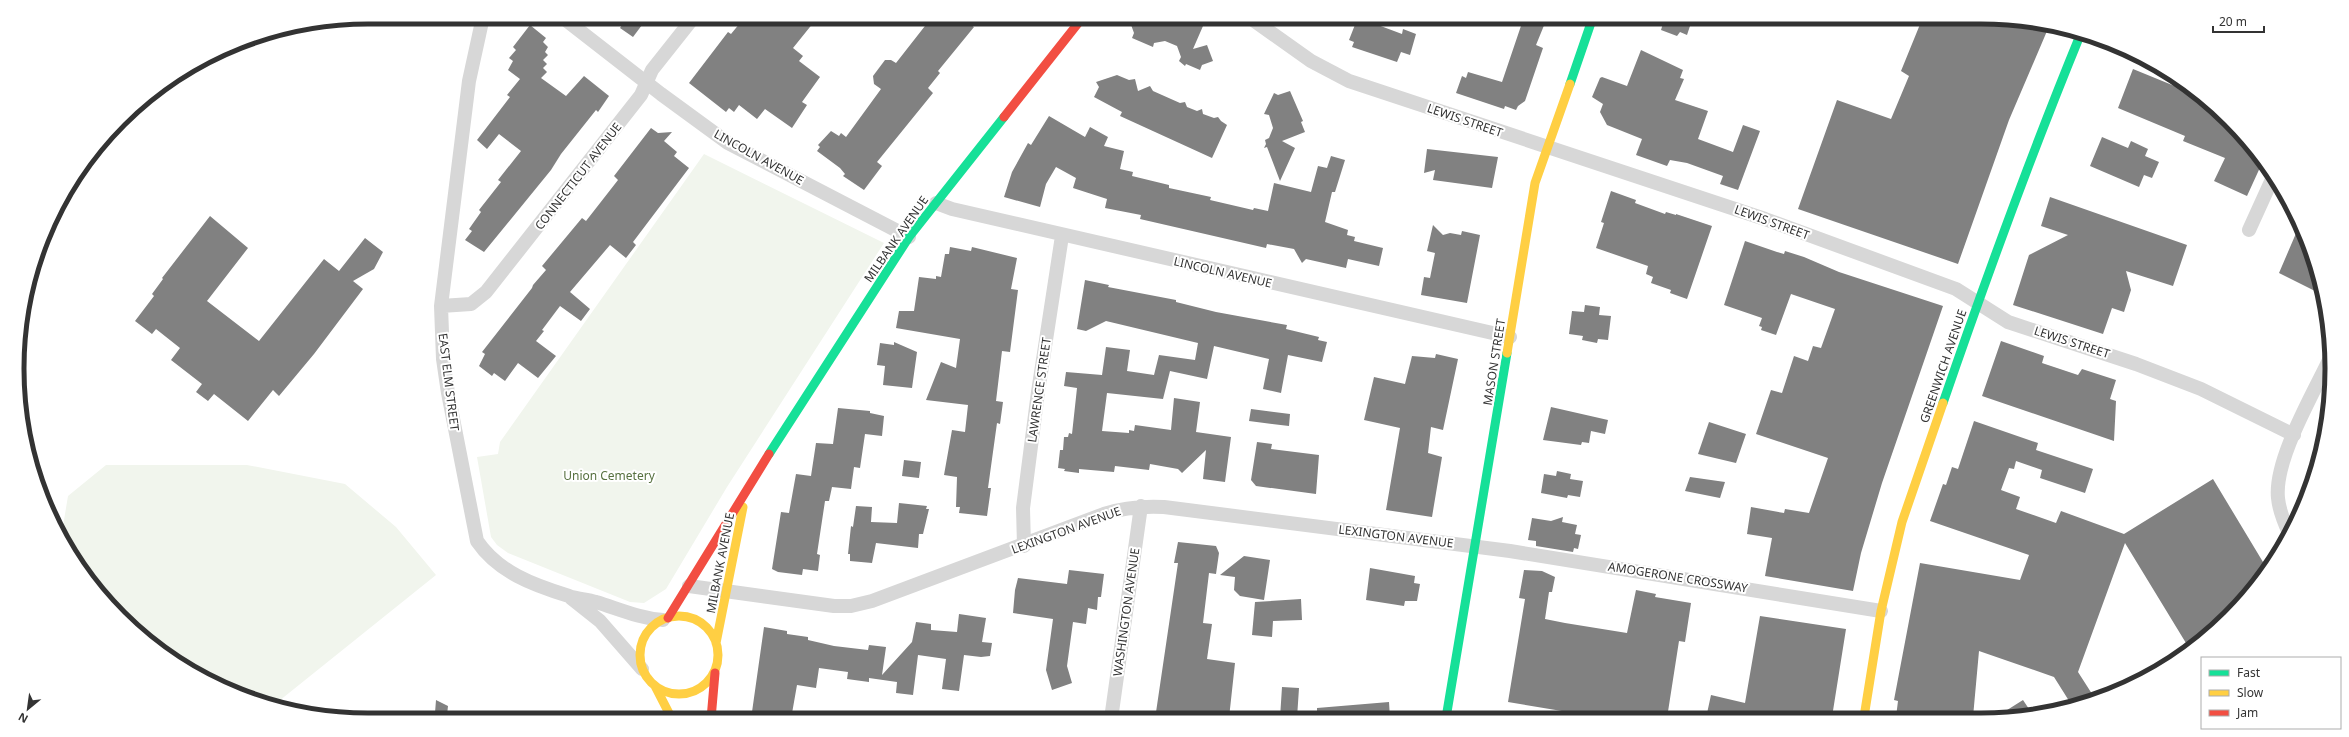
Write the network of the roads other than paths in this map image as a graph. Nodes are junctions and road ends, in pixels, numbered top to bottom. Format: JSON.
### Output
{"nodes":[{"id":1,"x":481,"y":24,"type":"edge"},
{"id":2,"x":571,"y":24,"type":"edge"},
{"id":3,"x":688,"y":24,"type":"edge"},
{"id":4,"x":1077,"y":24,"type":"edge"},
{"id":5,"x":1259,"y":24,"type":"edge"},
{"id":6,"x":1590,"y":24,"type":"edge"},
{"id":7,"x":2079,"y":39,"type":"edge"},
{"id":8,"x":646,"y":82,"type":"junction"},
{"id":9,"x":1546,"y":147,"type":"junction"},
{"id":10,"x":2271,"y":183,"type":"edge"},
{"id":11,"x":936,"y":203,"type":"junction"},
{"id":12,"x":2249,"y":230,"type":"dead end"},
{"id":13,"x":1062,"y":236,"type":"junction"},
{"id":14,"x":909,"y":237,"type":"junction"},
{"id":15,"x":1978,"y":303,"type":"junction"},
{"id":16,"x":441,"y":306,"type":"junction"},
{"id":17,"x":1510,"y":337,"type":"junction"},
{"id":18,"x":2325,"y":369,"type":"edge"},
{"id":19,"x":2294,"y":435,"type":"junction"},
{"id":20,"x":748,"y":487,"type":"junction"},
{"id":21,"x":1141,"y":506,"type":"junction"},
{"id":22,"x":2286,"y":527,"type":"edge"},
{"id":23,"x":1024,"y":546,"type":"junction"},
{"id":24,"x":1475,"y":547,"type":"junction"},
{"id":25,"x":689,"y":586,"type":"junction"},
{"id":26,"x":725,"y":592,"type":"junction"},
{"id":27,"x":570,"y":597,"type":"junction"},
{"id":28,"x":1881,"y":611,"type":"junction"},
{"id":29,"x":666,"y":619,"type":"junction"},
{"id":30,"x":716,"y":643,"type":"junction"},
{"id":31,"x":642,"y":668,"type":"junction"},
{"id":32,"x":714,"y":673,"type":"junction"},
{"id":33,"x":655,"y":686,"type":"junction"},
{"id":34,"x":669,"y":713,"type":"edge"},
{"id":35,"x":711,"y":713,"type":"edge"},
{"id":36,"x":1112,"y":713,"type":"edge"},
{"id":37,"x":1447,"y":713,"type":"edge"},
{"id":38,"x":1865,"y":713,"type":"edge"}],
"edges":[{"from":1,"to":16,"type":"street","name":"EAST ELM STREET"},
{"from":2,"to":8,"type":"street","name":"LINCOLN AVENUE"},
{"from":3,"to":8,"type":"street","name":"CONNECTICUT AVENUE"},
{"from":4,"to":11,"type":"main road","name":"MILBANK AVENUE"},
{"from":5,"to":9,"type":"street","name":"LEWIS STREET"},
{"from":6,"to":9,"type":"main road","name":"MASON STREET"},
{"from":7,"to":15,"type":"main road","name":"GREENWICH AVENUE"},
{"from":8,"to":14,"type":"street","name":"LINCOLN AVENUE"},
{"from":8,"to":16,"type":"street","name":"CONNECTICUT AVENUE"},
{"from":9,"to":15,"type":"street","name":"LEWIS STREET"},
{"from":9,"to":17,"type":"main road","name":"MASON STREET"},
{"from":10,"to":12,"type":"street"},
{"from":11,"to":13,"type":"street","name":"LINCOLN AVENUE"},
{"from":11,"to":14,"type":"main road","name":"MILBANK AVENUE"},
{"from":13,"to":17,"type":"street","name":"LINCOLN AVENUE"},
{"from":13,"to":23,"type":"street","name":"LAWRENCE STREET"},
{"from":14,"to":20,"type":"main road","name":"MILBANK AVENUE"},
{"from":15,"to":19,"type":"street","name":"LEWIS STREET"},
{"from":15,"to":28,"type":"main road","name":"GREENWICH AVENUE"},
{"from":16,"to":27,"type":"street","name":"EAST ELM STREET"},
{"from":17,"to":24,"type":"main road","name":"MASON STREET"},
{"from":18,"to":19,"type":"street"},
{"from":19,"to":22,"type":"street"},
{"from":20,"to":25,"type":"main road","name":"MILBANK AVENUE"},
{"from":20,"to":26,"type":"main road","name":"MILBANK AVENUE"},
{"from":21,"to":23,"type":"street","name":"LEXINGTON AVENUE"},
{"from":21,"to":24,"type":"street","name":"LEXINGTON AVENUE"},
{"from":21,"to":36,"type":"street","name":"WASHINGTON AVENUE"},
{"from":23,"to":26,"type":"street","name":"LEXINGTON AVENUE"},
{"from":24,"to":28,"type":"street","name":"AMOGERONE CROSSWAY"},
{"from":24,"to":37,"type":"main road","name":"MASON STREET"},
{"from":25,"to":26,"type":"street","name":"LEXINGTON AVENUE"},
{"from":25,"to":29,"type":"main road","name":"MILBANK AVENUE"},
{"from":26,"to":30,"type":"main road","name":"MILBANK AVENUE"},
{"from":27,"to":29,"type":"street","name":"EAST ELM STREET"},
{"from":27,"to":31,"type":"street","name":"EAST ELM STREET"},
{"from":28,"to":38,"type":"main road","name":"GREENWICH AVENUE"},
{"from":29,"to":30,"type":"main road"},
{"from":29,"to":31,"type":"main road"},
{"from":30,"to":32,"type":"main road"},
{"from":31,"to":33,"type":"main road"},
{"from":32,"to":33,"type":"main road"},
{"from":32,"to":35,"type":"main road"},
{"from":33,"to":34,"type":"main road"}]}
